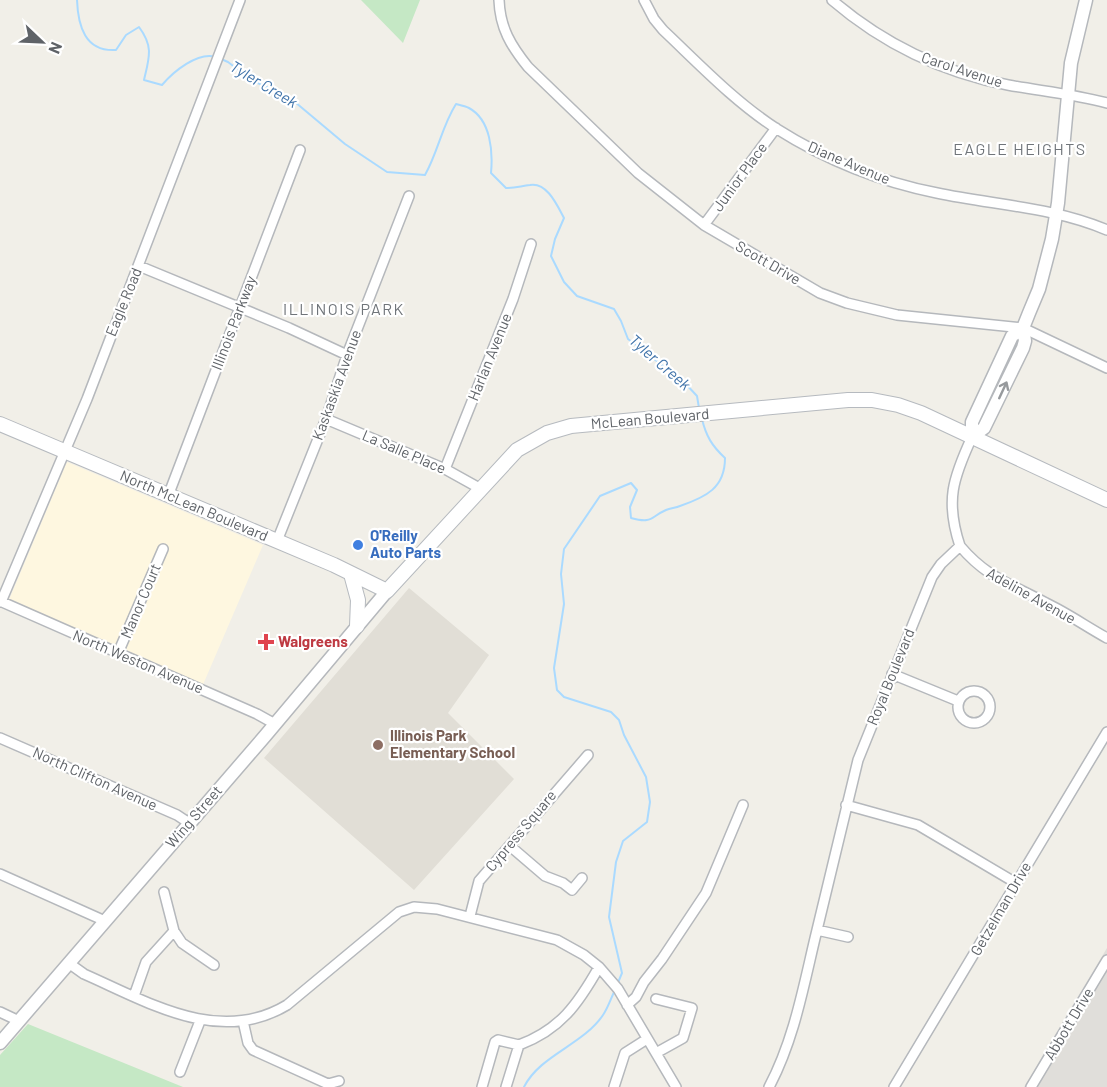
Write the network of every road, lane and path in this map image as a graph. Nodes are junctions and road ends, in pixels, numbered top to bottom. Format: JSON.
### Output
{"nodes":[{"id":1,"x":240,"y":0,"type":"edge"},
{"id":2,"x":499,"y":0,"type":"edge"},
{"id":3,"x":645,"y":0,"type":"edge"},
{"id":4,"x":832,"y":0,"type":"edge"},
{"id":5,"x":1086,"y":0,"type":"edge"},
{"id":6,"x":1068,"y":94,"type":"junction"},
{"id":7,"x":1107,"y":103,"type":"edge"},
{"id":8,"x":776,"y":128,"type":"junction"},
{"id":9,"x":300,"y":150,"type":"dead end"},
{"id":10,"x":409,"y":196,"type":"dead end"},
{"id":11,"x":1057,"y":213,"type":"junction"},
{"id":12,"x":704,"y":225,"type":"junction"},
{"id":13,"x":1107,"y":230,"type":"edge"},
{"id":14,"x":531,"y":243,"type":"dead end"},
{"id":15,"x":139,"y":266,"type":"junction"},
{"id":16,"x":241,"y":308,"type":"junction"},
{"id":17,"x":1023,"y":328,"type":"junction"},
{"id":18,"x":347,"y":355,"type":"junction"},
{"id":19,"x":1107,"y":368,"type":"edge"},
{"id":20,"x":326,"y":419,"type":"junction"},
{"id":21,"x":0,"y":424,"type":"edge"},
{"id":22,"x":972,"y":437,"type":"junction"},
{"id":23,"x":64,"y":451,"type":"junction"},
{"id":24,"x":445,"y":469,"type":"junction"},
{"id":25,"x":481,"y":489,"type":"junction"},
{"id":26,"x":168,"y":496,"type":"junction"},
{"id":27,"x":1107,"y":500,"type":"edge"},
{"id":28,"x":277,"y":541,"type":"junction"},
{"id":29,"x":960,"y":546,"type":"junction"},
{"id":30,"x":163,"y":549,"type":"dead end"},
{"id":31,"x":351,"y":574,"type":"junction"},
{"id":32,"x":387,"y":591,"type":"junction"},
{"id":33,"x":0,"y":602,"type":"edge"},
{"id":34,"x":357,"y":626,"type":"junction"},
{"id":35,"x":1107,"y":638,"type":"edge"},
{"id":36,"x":118,"y":653,"type":"junction"},
{"id":37,"x":892,"y":674,"type":"junction"},
{"id":38,"x":958,"y":701,"type":"dead end"},
{"id":39,"x":275,"y":724,"type":"junction"},
{"id":40,"x":1107,"y":732,"type":"edge"},
{"id":41,"x":0,"y":738,"type":"edge"},
{"id":42,"x":588,"y":755,"type":"dead end"},
{"id":43,"x":743,"y":805,"type":"dead end"},
{"id":44,"x":846,"y":805,"type":"junction"},
{"id":45,"x":189,"y":823,"type":"junction"},
{"id":46,"x":510,"y":846,"type":"junction"},
{"id":47,"x":0,"y":874,"type":"edge"},
{"id":48,"x":582,"y":878,"type":"dead end"},
{"id":49,"x":1016,"y":883,"type":"junction"},
{"id":50,"x":164,"y":892,"type":"dead end"},
{"id":51,"x":470,"y":916,"type":"junction"},
{"id":52,"x":105,"y":921,"type":"junction"},
{"id":53,"x":817,"y":930,"type":"junction"},
{"id":54,"x":174,"y":931,"type":"junction"},
{"id":55,"x":848,"y":937,"type":"dead end"},
{"id":56,"x":1107,"y":960,"type":"edge"},
{"id":57,"x":70,"y":964,"type":"junction"},
{"id":58,"x":214,"y":965,"type":"dead end"},
{"id":59,"x":599,"y":967,"type":"junction"},
{"id":60,"x":134,"y":996,"type":"junction"},
{"id":61,"x":656,"y":999,"type":"dead end"},
{"id":62,"x":626,"y":1002,"type":"junction"},
{"id":63,"x":0,"y":1012,"type":"edge"},
{"id":64,"x":200,"y":1020,"type":"junction"},
{"id":65,"x":19,"y":1021,"type":"junction"},
{"id":66,"x":243,"y":1021,"type":"junction"},
{"id":67,"x":647,"y":1039,"type":"junction"},
{"id":68,"x":0,"y":1043,"type":"edge"},
{"id":69,"x":519,"y":1045,"type":"junction"},
{"id":70,"x":656,"y":1053,"type":"junction"},
{"id":71,"x":180,"y":1072,"type":"dead end"},
{"id":72,"x":339,"y":1081,"type":"dead end"},
{"id":73,"x":482,"y":1087,"type":"edge"},
{"id":74,"x":506,"y":1087,"type":"edge"},
{"id":75,"x":614,"y":1087,"type":"edge"},
{"id":76,"x":676,"y":1087,"type":"edge"},
{"id":77,"x":769,"y":1087,"type":"edge"},
{"id":78,"x":894,"y":1087,"type":"edge"},
{"id":79,"x":1031,"y":1087,"type":"edge"}],
"edges":[{"from":1,"to":15,"type":"street","name":"Eagle Road"},
{"from":2,"to":12,"type":"street","name":"Scott Drive"},
{"from":3,"to":8,"type":"street","name":"Diane Avenue"},
{"from":4,"to":6,"type":"street","name":"Carol Avenue"},
{"from":5,"to":6,"type":"street"},
{"from":6,"to":7,"type":"street","name":"Carol Avenue"},
{"from":6,"to":11,"type":"street"},
{"from":8,"to":11,"type":"street","name":"Diane Avenue"},
{"from":8,"to":12,"type":"street","name":"Junior Place"},
{"from":9,"to":16,"type":"street","name":"Illinois Parkway"},
{"from":10,"to":18,"type":"street","name":"Kaskaskia Avenue"},
{"from":11,"to":13,"type":"street","name":"Diane Avenue"},
{"from":11,"to":17,"type":"street"},
{"from":12,"to":17,"type":"street","name":"Scott Drive"},
{"from":14,"to":24,"type":"street","name":"Harlan Avenue"},
{"from":15,"to":16,"type":"street"},
{"from":15,"to":23,"type":"street","name":"Eagle Road"},
{"from":16,"to":18,"type":"street"},
{"from":16,"to":26,"type":"street","name":"Illinois Parkway"},
{"from":17,"to":19,"type":"street","name":"Scott Drive"},
{"from":17,"to":22,"type":"street"},
{"from":18,"to":20,"type":"street","name":"Kaskaskia Avenue"},
{"from":20,"to":24,"type":"street","name":"La Salle Place"},
{"from":20,"to":28,"type":"street","name":"Kaskaskia Avenue"},
{"from":21,"to":23,"type":"main road","name":"North McLean Boulevard"},
{"from":22,"to":25,"type":"main road","name":"McLean Boulevard"},
{"from":22,"to":27,"type":"main road"},
{"from":22,"to":29,"type":"street"},
{"from":23,"to":26,"type":"main road","name":"North McLean Boulevard"},
{"from":23,"to":33,"type":"street","name":"Eagle Road"},
{"from":24,"to":25,"type":"street","name":"La Salle Place"},
{"from":25,"to":32,"type":"main road","name":"McLean Boulevard"},
{"from":26,"to":28,"type":"main road","name":"North McLean Boulevard"},
{"from":28,"to":31,"type":"main road","name":"North McLean Boulevard"},
{"from":29,"to":35,"type":"street","name":"Adeline Avenue"},
{"from":29,"to":37,"type":"street","name":"Royal Boulevard"},
{"from":30,"to":36,"type":"street","name":"Manor Court"},
{"from":31,"to":32,"type":"main road","name":"North McLean Boulevard"},
{"from":31,"to":34,"type":"main road"},
{"from":32,"to":34,"type":"street","name":"Wing Street"},
{"from":33,"to":36,"type":"street","name":"North Weston Avenue"},
{"from":34,"to":39,"type":"street","name":"Wing Street"},
{"from":36,"to":39,"type":"street","name":"North Weston Avenue"},
{"from":37,"to":38,"type":"street"},
{"from":37,"to":44,"type":"street","name":"Royal Boulevard"},
{"from":39,"to":45,"type":"street","name":"Wing Street"},
{"from":40,"to":49,"type":"street","name":"Getzelman Drive"},
{"from":41,"to":45,"type":"street","name":"North Clifton Avenue"},
{"from":42,"to":46,"type":"street","name":"Cypress Square"},
{"from":43,"to":62,"type":"street"},
{"from":44,"to":49,"type":"street"},
{"from":44,"to":53,"type":"street","name":"Royal Boulevard"},
{"from":45,"to":52,"type":"street","name":"Wing Street"},
{"from":46,"to":48,"type":"street"},
{"from":46,"to":51,"type":"street","name":"Cypress Square"},
{"from":47,"to":52,"type":"street"},
{"from":49,"to":78,"type":"street","name":"Getzelman Drive"},
{"from":50,"to":54,"type":"street"},
{"from":51,"to":59,"type":"street"},
{"from":51,"to":66,"type":"street"},
{"from":52,"to":57,"type":"street","name":"Wing Street"},
{"from":53,"to":55,"type":"street"},
{"from":53,"to":77,"type":"street","name":"Royal Boulevard"},
{"from":54,"to":58,"type":"street"},
{"from":54,"to":60,"type":"street"},
{"from":56,"to":79,"type":"street","name":"Abbott Drive"},
{"from":57,"to":60,"type":"street"},
{"from":57,"to":65,"type":"street","name":"Wing Street"},
{"from":59,"to":62,"type":"street"},
{"from":59,"to":69,"type":"street"},
{"from":60,"to":64,"type":"street"},
{"from":61,"to":70,"type":"street"},
{"from":62,"to":67,"type":"street"},
{"from":63,"to":65,"type":"street"},
{"from":64,"to":66,"type":"street"},
{"from":64,"to":71,"type":"street"},
{"from":65,"to":68,"type":"street","name":"Wing Street"},
{"from":66,"to":72,"type":"street"},
{"from":67,"to":70,"type":"street"},
{"from":67,"to":75,"type":"street"},
{"from":69,"to":73,"type":"street"},
{"from":69,"to":74,"type":"street"},
{"from":70,"to":76,"type":"street"}]}
